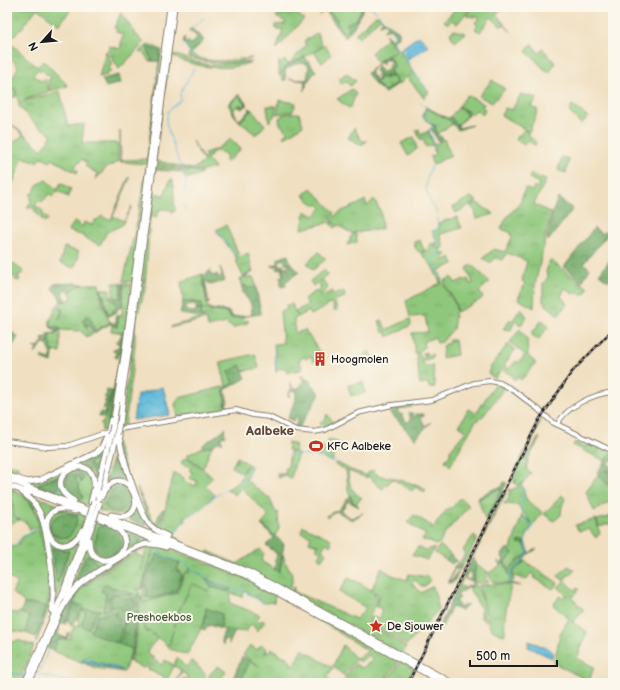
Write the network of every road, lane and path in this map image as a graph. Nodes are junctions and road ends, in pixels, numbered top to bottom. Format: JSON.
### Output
{"nodes":[{"id":1,"x":170,"y":7,"type":"edge"},
{"id":2,"x":174,"y":7,"type":"edge"},
{"id":3,"x":122,"y":382,"type":"junction"},
{"id":4,"x":613,"y":392,"type":"edge"},
{"id":5,"x":115,"y":424,"type":"junction"},
{"id":6,"x":558,"y":425,"type":"junction"},
{"id":7,"x":113,"y":435,"type":"junction"},
{"id":8,"x":7,"y":441,"type":"edge"},
{"id":9,"x":613,"y":451,"type":"edge"},
{"id":10,"x":7,"y":480,"type":"edge"},
{"id":11,"x":94,"y":493,"type":"junction"},
{"id":12,"x":101,"y":497,"type":"junction"},
{"id":13,"x":78,"y":503,"type":"junction"},
{"id":14,"x":95,"y":503,"type":"junction"},
{"id":15,"x":103,"y":512,"type":"junction"},
{"id":16,"x":82,"y":514,"type":"junction"},
{"id":17,"x":106,"y":522,"type":"junction"},
{"id":18,"x":89,"y":524,"type":"junction"},
{"id":19,"x":83,"y":530,"type":"junction"},
{"id":20,"x":89,"y":535,"type":"junction"},
{"id":21,"x":167,"y":536,"type":"junction"},
{"id":22,"x":178,"y":550,"type":"junction"},
{"id":23,"x":211,"y":556,"type":"junction"},
{"id":24,"x":219,"y":564,"type":"junction"},
{"id":25,"x":52,"y":611,"type":"junction"},
{"id":26,"x":58,"y":618,"type":"junction"},
{"id":27,"x":42,"y":647,"type":"junction"},
{"id":28,"x":25,"y":683,"type":"edge"},
{"id":29,"x":29,"y":683,"type":"edge"},
{"id":30,"x":444,"y":683,"type":"edge"},
{"id":31,"x":452,"y":683,"type":"edge"}],
"edges":[{"from":1,"to":3,"type":"highway"},
{"from":2,"to":3,"type":"highway"},
{"from":3,"to":5,"type":"highway"},
{"from":3,"to":5,"type":"highway"},
{"from":4,"to":6,"type":"main road"},
{"from":5,"to":7,"type":"highway","bridge":true},
{"from":5,"to":7,"type":"highway","bridge":true},
{"from":6,"to":8,"type":"main road"},
{"from":6,"to":9,"type":"main road"},
{"from":7,"to":10,"type":"highway"},
{"from":7,"to":11,"type":"highway"},
{"from":7,"to":12,"type":"highway"},
{"from":7,"to":14,"type":"highway"},
{"from":7,"to":21,"type":"highway"},
{"from":10,"to":13,"type":"highway"},
{"from":10,"to":16,"type":"highway"},
{"from":10,"to":23,"type":"highway"},
{"from":10,"to":24,"type":"highway"},
{"from":10,"to":25,"type":"highway"},
{"from":11,"to":13,"type":"highway"},
{"from":11,"to":14,"type":"highway"},
{"from":12,"to":14,"type":"highway"},
{"from":12,"to":15,"type":"highway"},
{"from":13,"to":15,"type":"highway"},
{"from":14,"to":18,"type":"highway","bridge":true},
{"from":15,"to":21,"type":"highway"},
{"from":16,"to":17,"type":"highway"},
{"from":16,"to":19,"type":"highway"},
{"from":17,"to":20,"type":"highway"},
{"from":17,"to":22,"type":"highway"},
{"from":18,"to":19,"type":"highway"},
{"from":18,"to":20,"type":"highway"},
{"from":18,"to":27,"type":"highway"},
{"from":19,"to":25,"type":"highway"},
{"from":20,"to":26,"type":"highway"},
{"from":21,"to":23,"type":"highway"},
{"from":22,"to":24,"type":"highway"},
{"from":22,"to":26,"type":"highway"},
{"from":23,"to":31,"type":"highway"},
{"from":24,"to":30,"type":"highway"},
{"from":25,"to":27,"type":"highway"},
{"from":26,"to":27,"type":"highway"},
{"from":27,"to":28,"type":"highway"},
{"from":27,"to":29,"type":"highway"}]}
